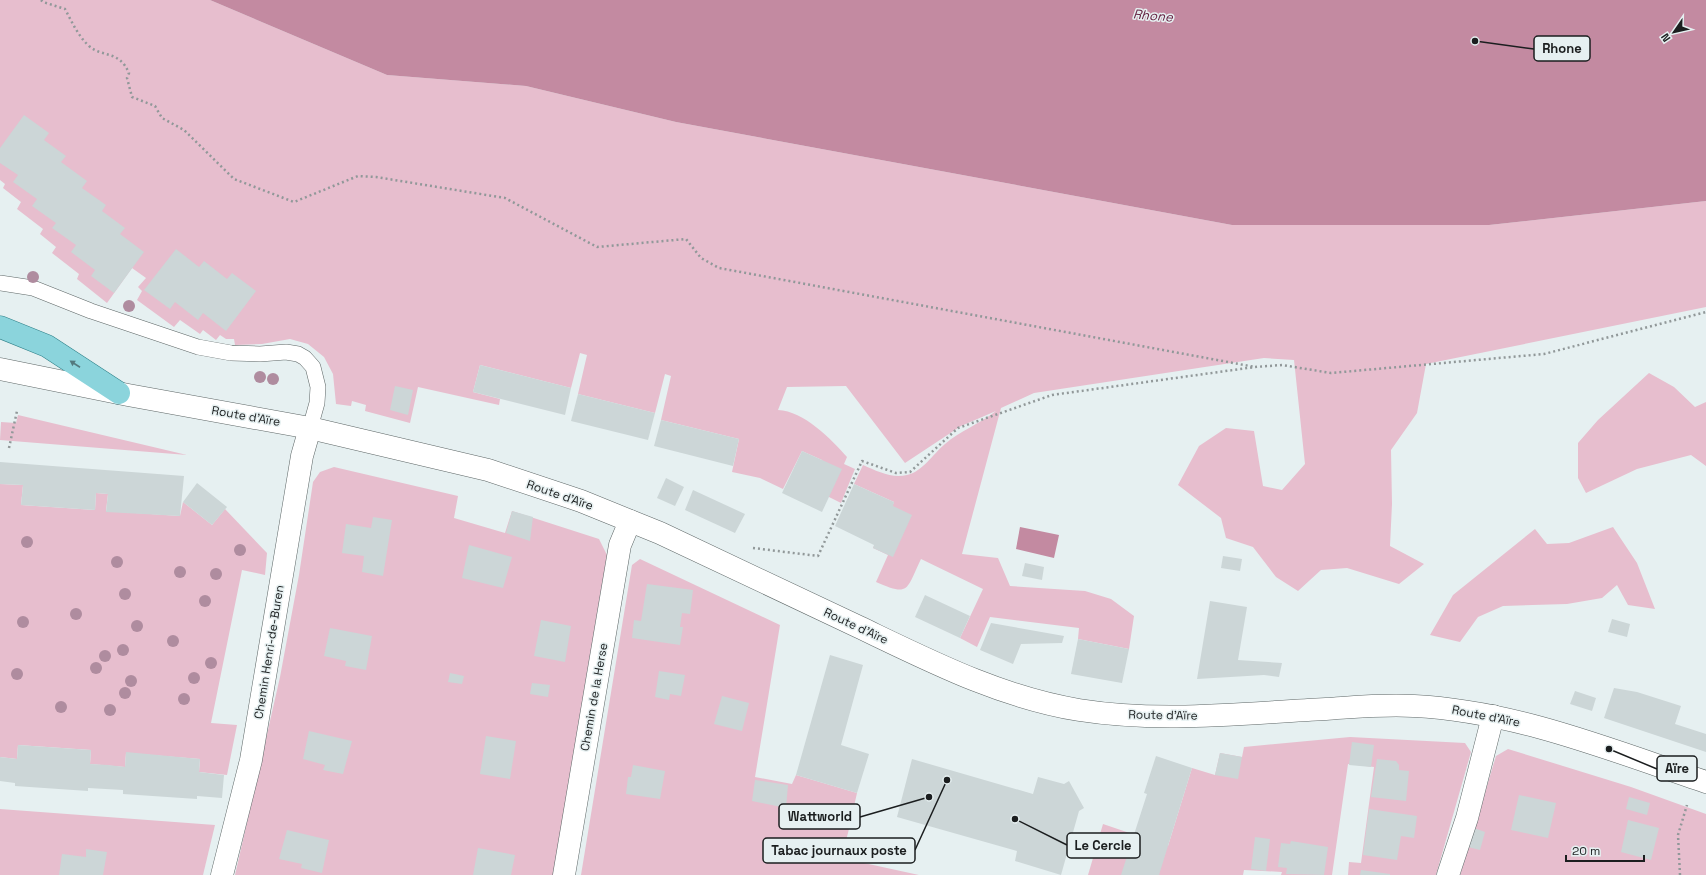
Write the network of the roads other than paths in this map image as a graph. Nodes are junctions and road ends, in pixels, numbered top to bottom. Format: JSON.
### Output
{"nodes":[{"id":1,"x":0,"y":283,"type":"edge"},
{"id":2,"x":0,"y":327,"type":"edge"},
{"id":3,"x":0,"y":361,"type":"edge"},
{"id":4,"x":10,"y":371,"type":"edge"},
{"id":5,"x":119,"y":393,"type":"junction"},
{"id":6,"x":310,"y":428,"type":"junction"},
{"id":7,"x":630,"y":521,"type":"junction"},
{"id":8,"x":1493,"y":716,"type":"junction"},
{"id":9,"x":1706,"y":782,"type":"edge"},
{"id":10,"x":222,"y":875,"type":"edge"},
{"id":11,"x":564,"y":875,"type":"edge"},
{"id":12,"x":1448,"y":875,"type":"edge"}],
"edges":[{"from":1,"to":6,"type":"lane"},
{"from":5,"to":2,"type":"main road","one_way":true},
{"from":3,"to":4,"type":"lane","name":"Route d'Aïre"},
{"from":4,"to":5,"type":"street","name":"Route d'Aïre"},
{"from":5,"to":6,"type":"street","name":"Route d'Aïre"},
{"from":6,"to":7,"type":"street","name":"Route d'Aïre"},
{"from":6,"to":10,"type":"street","name":"Chemin Henri-de-Buren"},
{"from":7,"to":8,"type":"street","name":"Route d'Aïre"},
{"from":7,"to":11,"type":"street","name":"Chemin de la Herse"},
{"from":8,"to":9,"type":"street","name":"Route d'Aïre"},
{"from":8,"to":12,"type":"street"}]}
